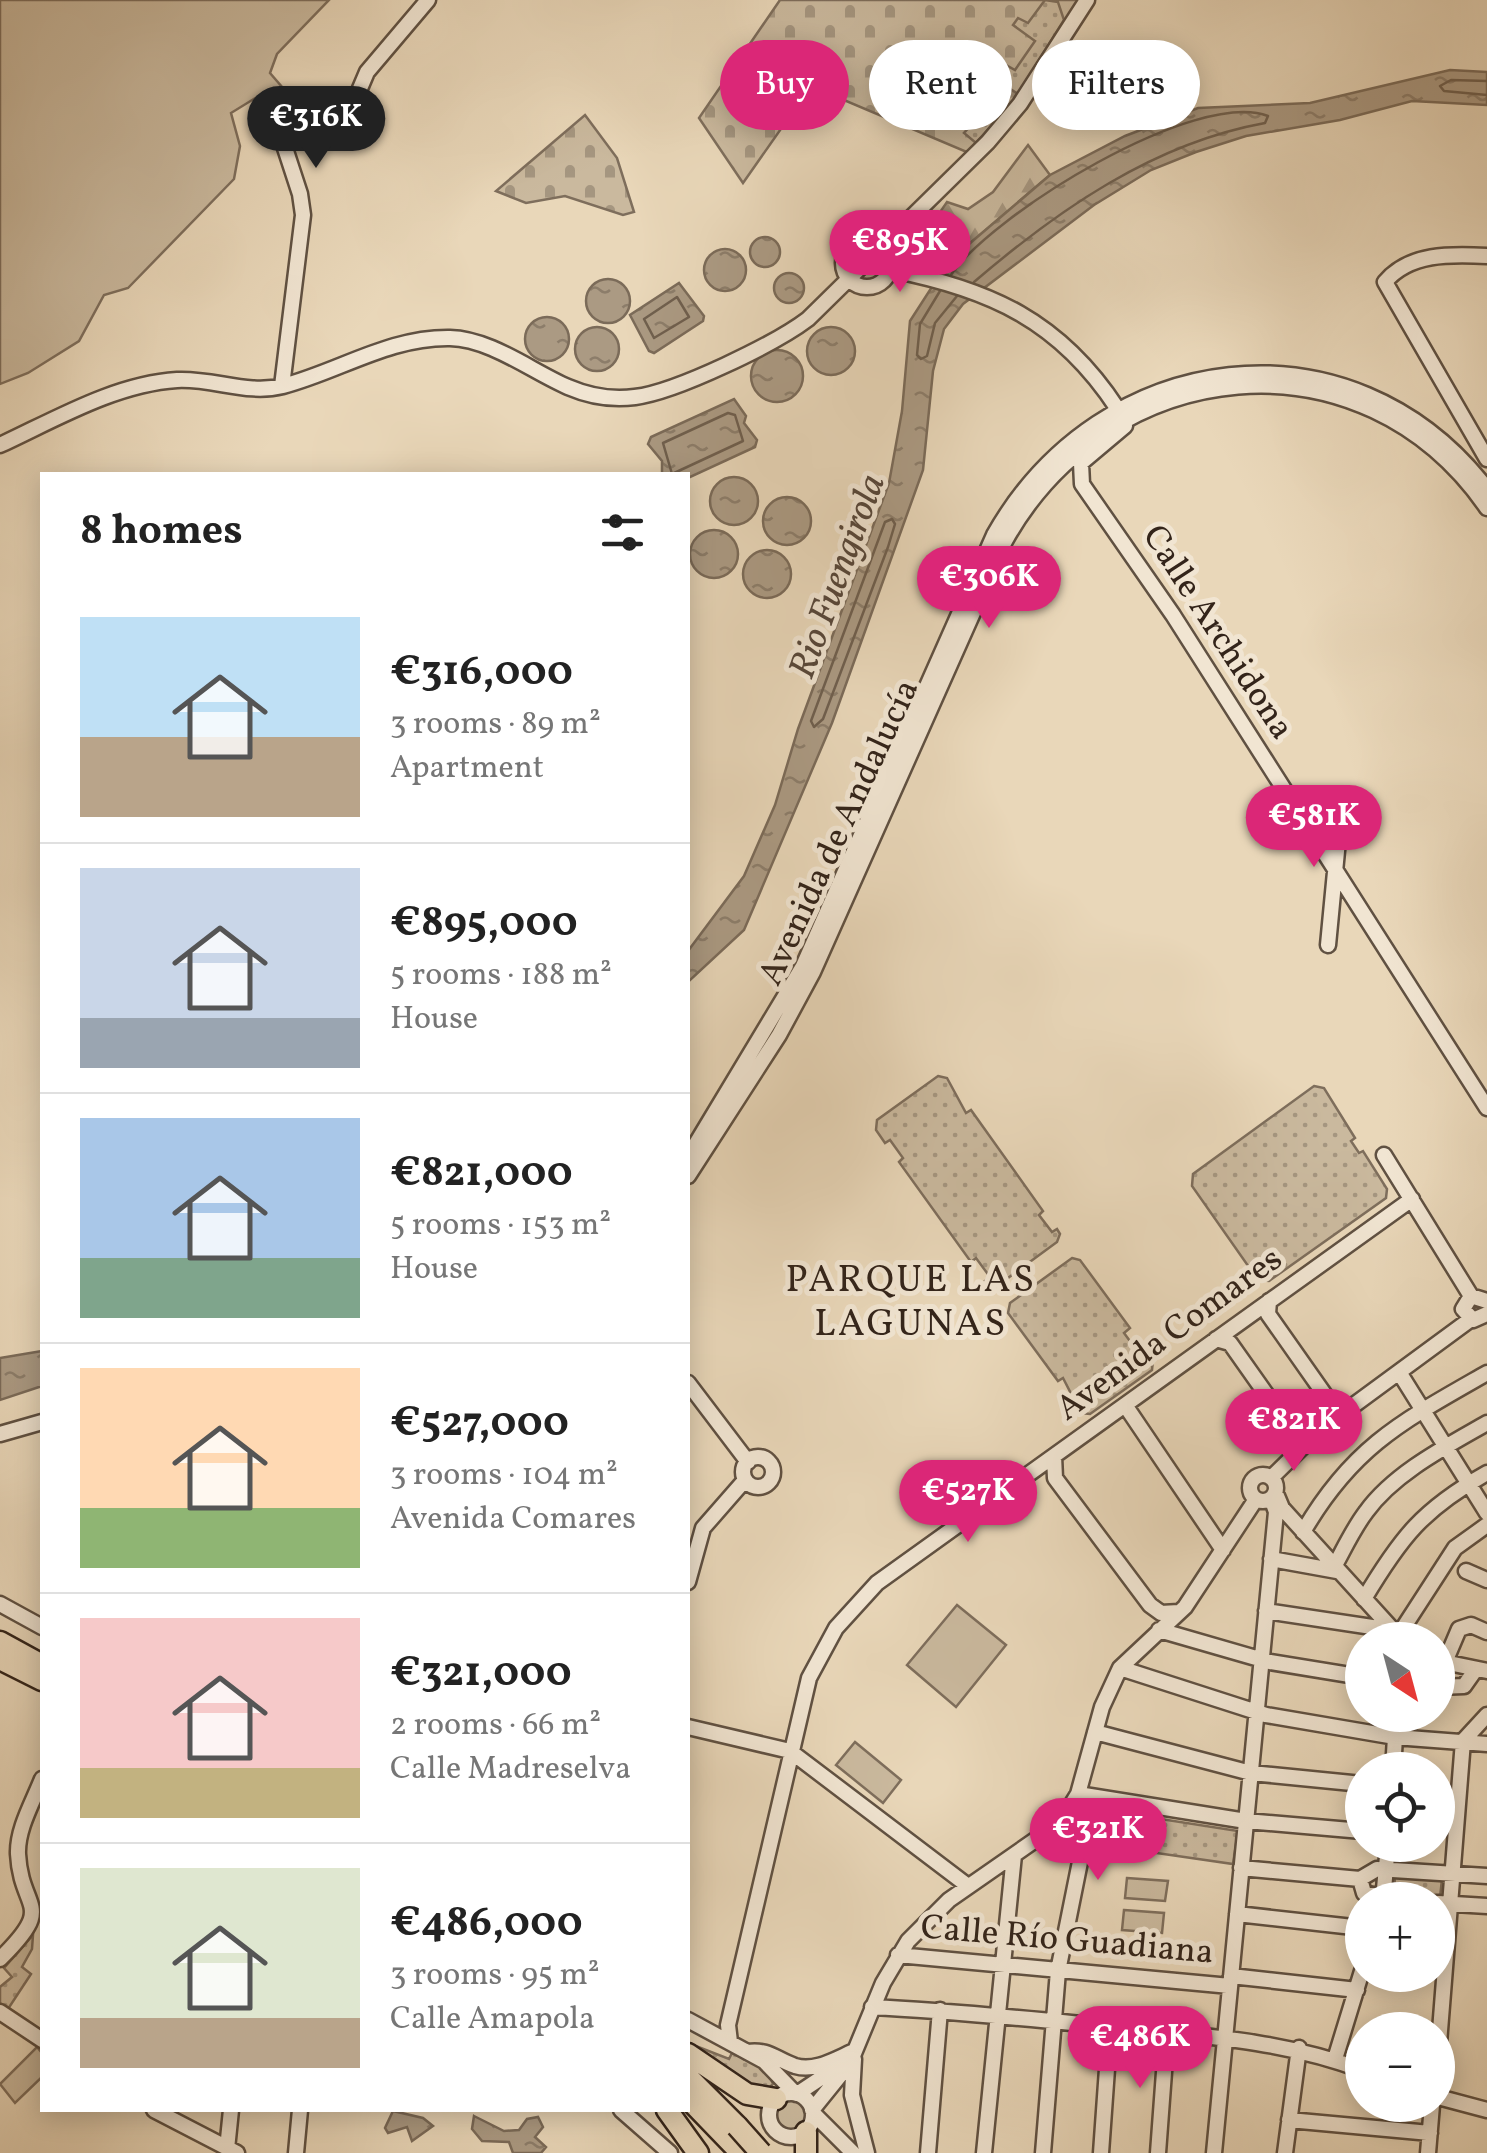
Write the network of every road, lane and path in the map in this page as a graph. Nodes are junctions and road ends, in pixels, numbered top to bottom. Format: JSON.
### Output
{"nodes":[{"id":1,"x":428,"y":0,"type":"edge"},
{"id":2,"x":1087,"y":0,"type":"edge"},
{"id":3,"x":884,"y":246,"type":"junction"},
{"id":4,"x":1487,"y":256,"type":"edge"},
{"id":5,"x":890,"y":270,"type":"junction"},
{"id":6,"x":849,"y":279,"type":"junction"},
{"id":7,"x":282,"y":386,"type":"junction"},
{"id":8,"x":1116,"y":408,"type":"junction"},
{"id":9,"x":1146,"y":409,"type":"junction"},
{"id":10,"x":0,"y":445,"type":"edge"},
{"id":11,"x":1487,"y":459,"type":"edge"},
{"id":12,"x":1487,"y":489,"type":"edge"},
{"id":13,"x":1487,"y":508,"type":"edge"},
{"id":14,"x":1342,"y":798,"type":"dead end"},
{"id":15,"x":1336,"y":872,"type":"junction"},
{"id":16,"x":1328,"y":945,"type":"dead end"},
{"id":17,"x":1487,"y":1108,"type":"edge"},
{"id":18,"x":690,"y":1154,"type":"edge"},
{"id":19,"x":1384,"y":1155,"type":"dead end"},
{"id":20,"x":690,"y":1173,"type":"edge"},
{"id":21,"x":1412,"y":1199,"type":"junction"},
{"id":22,"x":1471,"y":1296,"type":"junction"},
{"id":23,"x":1487,"y":1300,"type":"edge"},
{"id":24,"x":1268,"y":1301,"type":"junction"},
{"id":25,"x":1483,"y":1317,"type":"edge"},
{"id":26,"x":1216,"y":1339,"type":"junction"},
{"id":27,"x":1399,"y":1372,"type":"junction"},
{"id":28,"x":1487,"y":1373,"type":"edge"},
{"id":29,"x":690,"y":1386,"type":"edge"},
{"id":30,"x":1125,"y":1404,"type":"junction"},
{"id":31,"x":1422,"y":1410,"type":"junction"},
{"id":32,"x":1339,"y":1415,"type":"junction"},
{"id":33,"x":40,"y":1423,"type":"edge"},
{"id":34,"x":1487,"y":1423,"type":"edge"},
{"id":35,"x":0,"y":1434,"type":"edge"},
{"id":36,"x":1302,"y":1445,"type":"junction"},
{"id":37,"x":1445,"y":1446,"type":"junction"},
{"id":38,"x":1054,"y":1456,"type":"junction"},
{"id":39,"x":748,"y":1462,"type":"junction"},
{"id":40,"x":1487,"y":1473,"type":"edge"},
{"id":41,"x":745,"y":1480,"type":"junction"},
{"id":42,"x":1468,"y":1484,"type":"junction"},
{"id":43,"x":1268,"y":1491,"type":"junction"},
{"id":44,"x":1487,"y":1513,"type":"edge"},
{"id":45,"x":1487,"y":1525,"type":"edge"},
{"id":46,"x":1303,"y":1532,"type":"junction"},
{"id":47,"x":1223,"y":1550,"type":"junction"},
{"id":48,"x":1271,"y":1559,"type":"junction"},
{"id":49,"x":1336,"y":1569,"type":"junction"},
{"id":50,"x":1466,"y":1571,"type":"dead end"},
{"id":51,"x":690,"y":1575,"type":"edge"},
{"id":52,"x":1487,"y":1580,"type":"edge"},
{"id":53,"x":1364,"y":1599,"type":"junction"},
{"id":54,"x":0,"y":1604,"type":"edge"},
{"id":55,"x":1266,"y":1611,"type":"junction"},
{"id":56,"x":1179,"y":1612,"type":"junction"},
{"id":57,"x":0,"y":1614,"type":"edge"},
{"id":58,"x":1385,"y":1622,"type":"edge"},
{"id":59,"x":1407,"y":1622,"type":"edge"},
{"id":60,"x":40,"y":1626,"type":"edge"},
{"id":61,"x":1345,"y":1626,"type":"edge"},
{"id":62,"x":1159,"y":1630,"type":"junction"},
{"id":63,"x":1487,"y":1632,"type":"edge"},
{"id":64,"x":40,"y":1635,"type":"edge"},
{"id":65,"x":1455,"y":1636,"type":"edge"},
{"id":66,"x":0,"y":1642,"type":"edge"},
{"id":67,"x":0,"y":1658,"type":"edge"},
{"id":68,"x":1262,"y":1660,"type":"junction"},
{"id":69,"x":40,"y":1664,"type":"edge"},
{"id":70,"x":1455,"y":1664,"type":"edge"},
{"id":71,"x":1120,"y":1668,"type":"junction"},
{"id":72,"x":1481,"y":1670,"type":"edge"},
{"id":73,"x":1345,"y":1674,"type":"edge"},
{"id":74,"x":40,"y":1679,"type":"edge"},
{"id":75,"x":1455,"y":1686,"type":"edge"},
{"id":76,"x":1256,"y":1713,"type":"junction"},
{"id":77,"x":1487,"y":1715,"type":"edge"},
{"id":78,"x":690,"y":1727,"type":"edge"},
{"id":79,"x":1095,"y":1732,"type":"junction"},
{"id":80,"x":1396,"y":1737,"type":"junction"},
{"id":81,"x":1462,"y":1741,"type":"junction"},
{"id":82,"x":1487,"y":1744,"type":"edge"},
{"id":83,"x":790,"y":1751,"type":"junction"},
{"id":84,"x":1395,"y":1752,"type":"edge"},
{"id":85,"x":1251,"y":1773,"type":"junction"},
{"id":86,"x":1345,"y":1782,"type":"edge"},
{"id":87,"x":40,"y":1784,"type":"edge"},
{"id":88,"x":1078,"y":1794,"type":"junction"},
{"id":89,"x":1063,"y":1817,"type":"junction"},
{"id":90,"x":1246,"y":1821,"type":"junction"},
{"id":91,"x":1345,"y":1830,"type":"edge"},
{"id":92,"x":1014,"y":1855,"type":"junction"},
{"id":93,"x":1387,"y":1862,"type":"edge"},
{"id":94,"x":1241,"y":1868,"type":"junction"},
{"id":95,"x":1386,"y":1870,"type":"junction"},
{"id":96,"x":1454,"y":1873,"type":"junction"},
{"id":97,"x":1487,"y":1876,"type":"edge"},
{"id":98,"x":1360,"y":1879,"type":"junction"},
{"id":99,"x":1361,"y":1882,"type":"edge"},
{"id":100,"x":1385,"y":1882,"type":"edge"},
{"id":101,"x":1451,"y":1882,"type":"edge"},
{"id":102,"x":968,"y":1886,"type":"junction"},
{"id":103,"x":1455,"y":1905,"type":"edge"},
{"id":104,"x":1487,"y":1906,"type":"edge"},
{"id":105,"x":1237,"y":1914,"type":"junction"},
{"id":106,"x":1345,"y":1926,"type":"edge"},
{"id":107,"x":898,"y":1955,"type":"junction"},
{"id":108,"x":0,"y":1960,"type":"edge"},
{"id":109,"x":1001,"y":1965,"type":"junction"},
{"id":110,"x":1058,"y":1971,"type":"junction"},
{"id":111,"x":1230,"y":1981,"type":"junction"},
{"id":112,"x":1345,"y":1989,"type":"edge"},
{"id":113,"x":1356,"y":1992,"type":"edge"},
{"id":114,"x":872,"y":2008,"type":"junction"},
{"id":115,"x":940,"y":2010,"type":"junction"},
{"id":116,"x":0,"y":2012,"type":"edge"},
{"id":117,"x":996,"y":2014,"type":"junction"},
{"id":118,"x":1054,"y":2020,"type":"junction"},
{"id":119,"x":690,"y":2021,"type":"edge"},
{"id":120,"x":1110,"y":2026,"type":"junction"},
{"id":121,"x":1166,"y":2032,"type":"junction"},
{"id":122,"x":1226,"y":2038,"type":"junction"},
{"id":123,"x":40,"y":2039,"type":"edge"},
{"id":124,"x":730,"y":2042,"type":"junction"},
{"id":125,"x":1299,"y":2048,"type":"junction"},
{"id":126,"x":853,"y":2050,"type":"junction"},
{"id":127,"x":747,"y":2052,"type":"junction"},
{"id":128,"x":690,"y":2055,"type":"edge"},
{"id":129,"x":1334,"y":2059,"type":"junction"},
{"id":130,"x":1345,"y":2063,"type":"edge"},
{"id":131,"x":690,"y":2080,"type":"edge"},
{"id":132,"x":833,"y":2085,"type":"junction"},
{"id":133,"x":852,"y":2095,"type":"junction"},
{"id":134,"x":787,"y":2096,"type":"junction"},
{"id":135,"x":690,"y":2100,"type":"edge"},
{"id":136,"x":1455,"y":2102,"type":"edge"},
{"id":137,"x":1487,"y":2110,"type":"edge"},
{"id":138,"x":161,"y":2112,"type":"edge"},
{"id":139,"x":231,"y":2112,"type":"edge"},
{"id":140,"x":300,"y":2112,"type":"edge"},
{"id":141,"x":668,"y":2112,"type":"edge"},
{"id":142,"x":630,"y":2115,"type":"edge"},
{"id":143,"x":1289,"y":2120,"type":"junction"},
{"id":144,"x":1431,"y":2122,"type":"edge"},
{"id":145,"x":809,"y":2127,"type":"edge"},
{"id":146,"x":732,"y":2131,"type":"junction"},
{"id":147,"x":1430,"y":2132,"type":"junction"},
{"id":148,"x":766,"y":2141,"type":"edge"},
{"id":149,"x":232,"y":2151,"type":"edge"},
{"id":150,"x":296,"y":2153,"type":"edge"},
{"id":151,"x":657,"y":2153,"type":"edge"},
{"id":152,"x":670,"y":2153,"type":"edge"},
{"id":153,"x":698,"y":2153,"type":"edge"},
{"id":154,"x":741,"y":2153,"type":"edge"},
{"id":155,"x":853,"y":2153,"type":"edge"},
{"id":156,"x":867,"y":2153,"type":"edge"},
{"id":157,"x":928,"y":2153,"type":"edge"},
{"id":158,"x":984,"y":2153,"type":"edge"},
{"id":159,"x":1043,"y":2153,"type":"edge"},
{"id":160,"x":1101,"y":2153,"type":"edge"},
{"id":161,"x":1158,"y":2153,"type":"edge"},
{"id":162,"x":1214,"y":2153,"type":"edge"},
{"id":163,"x":1285,"y":2153,"type":"edge"},
{"id":164,"x":1428,"y":2153,"type":"edge"}],
"edges":[{"from":1,"to":7,"type":"street"},
{"from":2,"to":3,"type":"street"},
{"from":3,"to":5,"type":"street"},
{"from":3,"to":6,"type":"street"},
{"from":3,"to":6,"type":"street"},
{"from":4,"to":11,"type":"street"},
{"from":5,"to":6,"type":"street"},
{"from":5,"to":8,"type":"street"},
{"from":6,"to":7,"type":"street"},
{"from":7,"to":10,"type":"street"},
{"from":8,"to":12,"type":"street","name":"Avenida de Andalucía"},
{"from":8,"to":18,"type":"street","name":"Avenida de Andalucía"},
{"from":9,"to":13,"type":"street","name":"Avenida de Andalucía"},
{"from":9,"to":15,"type":"street","name":"Calle Archidona"},
{"from":9,"to":20,"type":"street","name":"Avenida de Andalucía"},
{"from":14,"to":15,"type":"street"},
{"from":15,"to":16,"type":"street"},
{"from":15,"to":17,"type":"street","name":"Calle Archidona"},
{"from":19,"to":21,"type":"street"},
{"from":21,"to":22,"type":"street"},
{"from":21,"to":24,"type":"street","name":"Avenida Comares"},
{"from":22,"to":23,"type":"street"},
{"from":22,"to":25,"type":"street"},
{"from":24,"to":26,"type":"street","name":"Avenida Comares"},
{"from":24,"to":32,"type":"street"},
{"from":25,"to":27,"type":"street"},
{"from":26,"to":30,"type":"street","name":"Avenida Comares"},
{"from":26,"to":36,"type":"street"},
{"from":27,"to":31,"type":"street"},
{"from":27,"to":32,"type":"street"},
{"from":28,"to":31,"type":"street"},
{"from":29,"to":39,"type":"street"},
{"from":30,"to":38,"type":"street","name":"Avenida Comares"},
{"from":30,"to":47,"type":"street"},
{"from":31,"to":37,"type":"street"},
{"from":31,"to":46,"type":"street"},
{"from":32,"to":36,"type":"street"},
{"from":33,"to":35,"type":"street"},
{"from":34,"to":37,"type":"street"},
{"from":36,"to":43,"type":"street"},
{"from":37,"to":42,"type":"street"},
{"from":37,"to":49,"type":"street"},
{"from":38,"to":56,"type":"street"},
{"from":38,"to":83,"type":"street","name":"Avenida Comares"},
{"from":39,"to":41,"type":"street"},
{"from":39,"to":41,"type":"street"},
{"from":40,"to":42,"type":"street"},
{"from":41,"to":51,"type":"street"},
{"from":42,"to":44,"type":"street"},
{"from":42,"to":53,"type":"street"},
{"from":43,"to":46,"type":"street"},
{"from":43,"to":47,"type":"street"},
{"from":43,"to":48,"type":"street"},
{"from":45,"to":59,"type":"street"},
{"from":46,"to":49,"type":"street"},
{"from":47,"to":56,"type":"street"},
{"from":48,"to":49,"type":"street"},
{"from":48,"to":55,"type":"street"},
{"from":49,"to":53,"type":"street"},
{"from":50,"to":52,"type":"street"},
{"from":53,"to":58,"type":"street"},
{"from":54,"to":60,"type":"street"},
{"from":55,"to":61,"type":"street"},
{"from":55,"to":68,"type":"street"},
{"from":56,"to":62,"type":"street"},
{"from":57,"to":64,"type":"street"},
{"from":62,"to":68,"type":"street"},
{"from":62,"to":71,"type":"street"},
{"from":63,"to":65,"type":"street"},
{"from":66,"to":69,"type":"highway"},
{"from":67,"to":74,"type":"highway"},
{"from":68,"to":73,"type":"street"},
{"from":68,"to":76,"type":"street"},
{"from":70,"to":72,"type":"street"},
{"from":71,"to":76,"type":"street"},
{"from":71,"to":79,"type":"street"},
{"from":72,"to":75,"type":"street"},
{"from":76,"to":80,"type":"street"},
{"from":76,"to":85,"type":"street"},
{"from":77,"to":81,"type":"street"},
{"from":78,"to":83,"type":"street"},
{"from":79,"to":85,"type":"street"},
{"from":79,"to":88,"type":"street"},
{"from":80,"to":81,"type":"street"},
{"from":80,"to":84,"type":"street"},
{"from":81,"to":82,"type":"street"},
{"from":81,"to":96,"type":"street"},
{"from":83,"to":102,"type":"street"},
{"from":83,"to":124,"type":"street","name":"Avenida Comares"},
{"from":85,"to":86,"type":"street"},
{"from":85,"to":90,"type":"street"},
{"from":87,"to":108,"type":"street"},
{"from":88,"to":89,"type":"street"},
{"from":88,"to":90,"type":"street"},
{"from":89,"to":92,"type":"street"},
{"from":89,"to":110,"type":"street"},
{"from":90,"to":91,"type":"street"},
{"from":90,"to":94,"type":"street"},
{"from":92,"to":102,"type":"street"},
{"from":92,"to":109,"type":"street"},
{"from":93,"to":95,"type":"street"},
{"from":94,"to":98,"type":"street"},
{"from":94,"to":105,"type":"street"},
{"from":95,"to":96,"type":"street"},
{"from":95,"to":98,"type":"street"},
{"from":95,"to":100,"type":"street"},
{"from":96,"to":97,"type":"street"},
{"from":96,"to":101,"type":"street"},
{"from":98,"to":99,"type":"street"},
{"from":102,"to":107,"type":"street"},
{"from":103,"to":104,"type":"street"},
{"from":105,"to":106,"type":"street"},
{"from":105,"to":111,"type":"street"},
{"from":107,"to":109,"type":"street","name":"Calle Río Guadiana"},
{"from":107,"to":114,"type":"street"},
{"from":109,"to":110,"type":"street","name":"Calle Río Guadiana"},
{"from":109,"to":117,"type":"street"},
{"from":110,"to":111,"type":"street","name":"Calle Río Guadiana"},
{"from":110,"to":118,"type":"street"},
{"from":111,"to":112,"type":"street","name":"Calle Río Guadiana"},
{"from":111,"to":122,"type":"street"},
{"from":113,"to":129,"type":"street"},
{"from":114,"to":115,"type":"street"},
{"from":114,"to":126,"type":"street"},
{"from":115,"to":117,"type":"street"},
{"from":115,"to":157,"type":"street"},
{"from":116,"to":123,"type":"street"},
{"from":117,"to":118,"type":"street"},
{"from":117,"to":158,"type":"street"},
{"from":118,"to":120,"type":"street"},
{"from":118,"to":159,"type":"street"},
{"from":119,"to":124,"type":"street"},
{"from":120,"to":121,"type":"street"},
{"from":120,"to":160,"type":"street"},
{"from":121,"to":122,"type":"street"},
{"from":121,"to":161,"type":"street"},
{"from":122,"to":125,"type":"street"},
{"from":122,"to":162,"type":"street"},
{"from":124,"to":127,"type":"street"},
{"from":125,"to":129,"type":"street"},
{"from":125,"to":143,"type":"street"},
{"from":126,"to":127,"type":"street"},
{"from":126,"to":132,"type":"street"},
{"from":126,"to":133,"type":"street"},
{"from":126,"to":134,"type":"street"},
{"from":127,"to":134,"type":"street"},
{"from":128,"to":134,"type":"highway"},
{"from":129,"to":130,"type":"street"},
{"from":131,"to":146,"type":"highway"},
{"from":132,"to":133,"type":"street"},
{"from":132,"to":145,"type":"street"},
{"from":133,"to":156,"type":"street"},
{"from":134,"to":145,"type":"street"},
{"from":134,"to":148,"type":"street"},
{"from":135,"to":146,"type":"highway"},
{"from":136,"to":137,"type":"street"},
{"from":138,"to":149,"type":"street"},
{"from":139,"to":149,"type":"street"},
{"from":140,"to":150,"type":"street"},
{"from":141,"to":153,"type":"highway"},
{"from":142,"to":151,"type":"street"},
{"from":142,"to":152,"type":"street"},
{"from":143,"to":147,"type":"street"},
{"from":143,"to":163,"type":"street"},
{"from":144,"to":147,"type":"street"},
{"from":145,"to":148,"type":"street"},
{"from":145,"to":155,"type":"street"},
{"from":146,"to":148,"type":"highway","bridge":true},
{"from":146,"to":154,"type":"highway"},
{"from":147,"to":164,"type":"street"}]}
